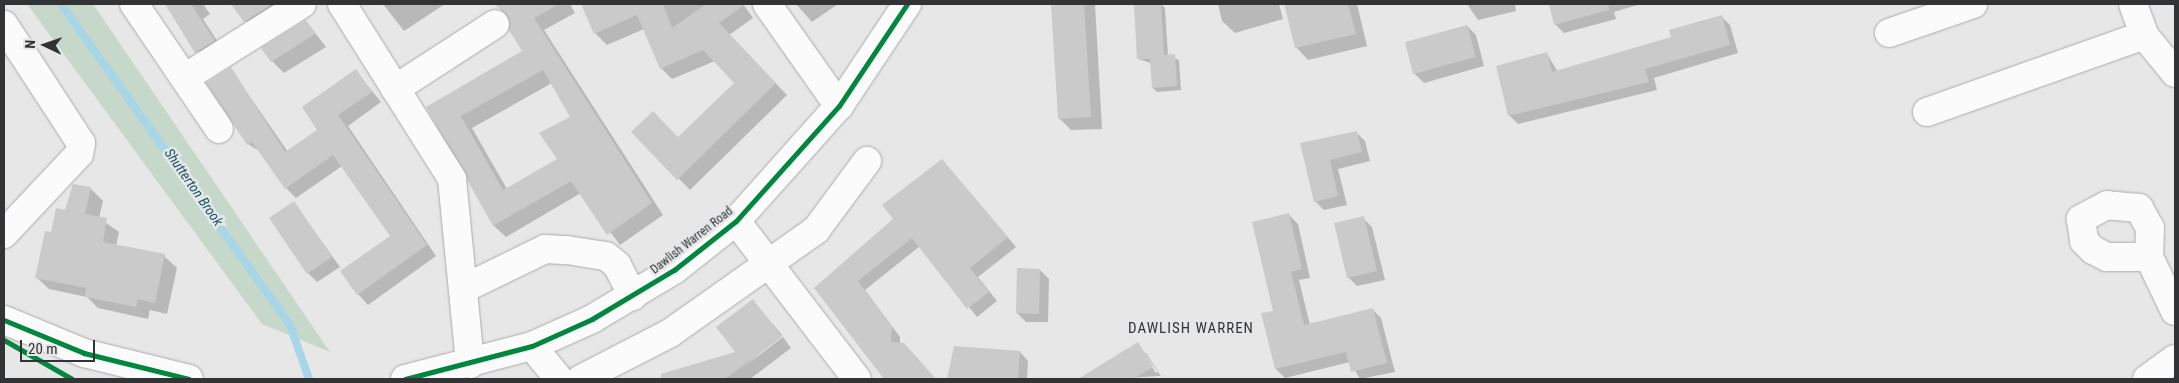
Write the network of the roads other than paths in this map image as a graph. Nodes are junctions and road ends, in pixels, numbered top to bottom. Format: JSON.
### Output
{"nodes":[{"id":1,"x":134,"y":4,"type":"edge"},
{"id":2,"x":302,"y":4,"type":"edge"},
{"id":3,"x":342,"y":4,"type":"edge"},
{"id":4,"x":767,"y":4,"type":"edge"},
{"id":5,"x":907,"y":4,"type":"edge"},
{"id":6,"x":1973,"y":4,"type":"edge"},
{"id":7,"x":2133,"y":4,"type":"edge"},
{"id":8,"x":495,"y":24,"type":"dead end"},
{"id":9,"x":1889,"y":33,"type":"dead end"},
{"id":10,"x":2144,"y":35,"type":"junction"},
{"id":11,"x":8,"y":43,"type":"edge"},
{"id":12,"x":2175,"y":73,"type":"edge"},
{"id":13,"x":186,"y":78,"type":"junction"},
{"id":14,"x":395,"y":89,"type":"junction"},
{"id":15,"x":839,"y":106,"type":"junction"},
{"id":16,"x":1927,"y":112,"type":"dead end"},
{"id":17,"x":219,"y":129,"type":"dead end"},
{"id":18,"x":867,"y":161,"type":"dead end"},
{"id":19,"x":736,"y":220,"type":"junction"},
{"id":20,"x":10,"y":228,"type":"edge"},
{"id":21,"x":4,"y":255,"type":"edge"},
{"id":22,"x":2150,"y":258,"type":"dead end"},
{"id":23,"x":769,"y":264,"type":"junction"},
{"id":24,"x":463,"y":289,"type":"junction"},
{"id":25,"x":633,"y":296,"type":"junction"},
{"id":26,"x":2175,"y":311,"type":"edge"},
{"id":27,"x":4,"y":320,"type":"edge"},
{"id":28,"x":532,"y":346,"type":"junction"},
{"id":29,"x":2175,"y":359,"type":"edge"},
{"id":30,"x":470,"y":364,"type":"junction"},
{"id":31,"x":152,"y":376,"type":"edge"},
{"id":32,"x":189,"y":379,"type":"edge"},
{"id":33,"x":405,"y":379,"type":"edge"},
{"id":34,"x":559,"y":379,"type":"edge"},
{"id":35,"x":581,"y":379,"type":"edge"},
{"id":36,"x":857,"y":379,"type":"edge"},
{"id":37,"x":2147,"y":379,"type":"edge"}],
"edges":[{"from":1,"to":13,"type":"street"},
{"from":2,"to":13,"type":"street"},
{"from":3,"to":14,"type":"street"},
{"from":4,"to":15,"type":"street"},
{"from":5,"to":15,"type":"street","name":"Dawlish Warren Road"},
{"from":6,"to":9,"type":"street"},
{"from":7,"to":10,"type":"street"},
{"from":8,"to":14,"type":"street"},
{"from":10,"to":12,"type":"street"},
{"from":10,"to":16,"type":"street"},
{"from":11,"to":20,"type":"street"},
{"from":13,"to":17,"type":"street"},
{"from":14,"to":24,"type":"street"},
{"from":15,"to":19,"type":"street","name":"Dawlish Warren Road"},
{"from":18,"to":23,"type":"street"},
{"from":19,"to":23,"type":"street"},
{"from":19,"to":25,"type":"street","name":"Dawlish Warren Road"},
{"from":20,"to":21,"type":"street"},
{"from":22,"to":26,"type":"street"},
{"from":23,"to":35,"type":"street"},
{"from":23,"to":36,"type":"street"},
{"from":24,"to":25,"type":"street"},
{"from":24,"to":30,"type":"street"},
{"from":25,"to":28,"type":"street","name":"Dawlish Warren Road"},
{"from":27,"to":31,"type":"street"},
{"from":28,"to":30,"type":"street","name":"Dawlish Warren Road"},
{"from":28,"to":34,"type":"street"},
{"from":29,"to":37,"type":"street"},
{"from":30,"to":33,"type":"street","name":"Dawlish Warren Road"},
{"from":31,"to":32,"type":"street"}]}
